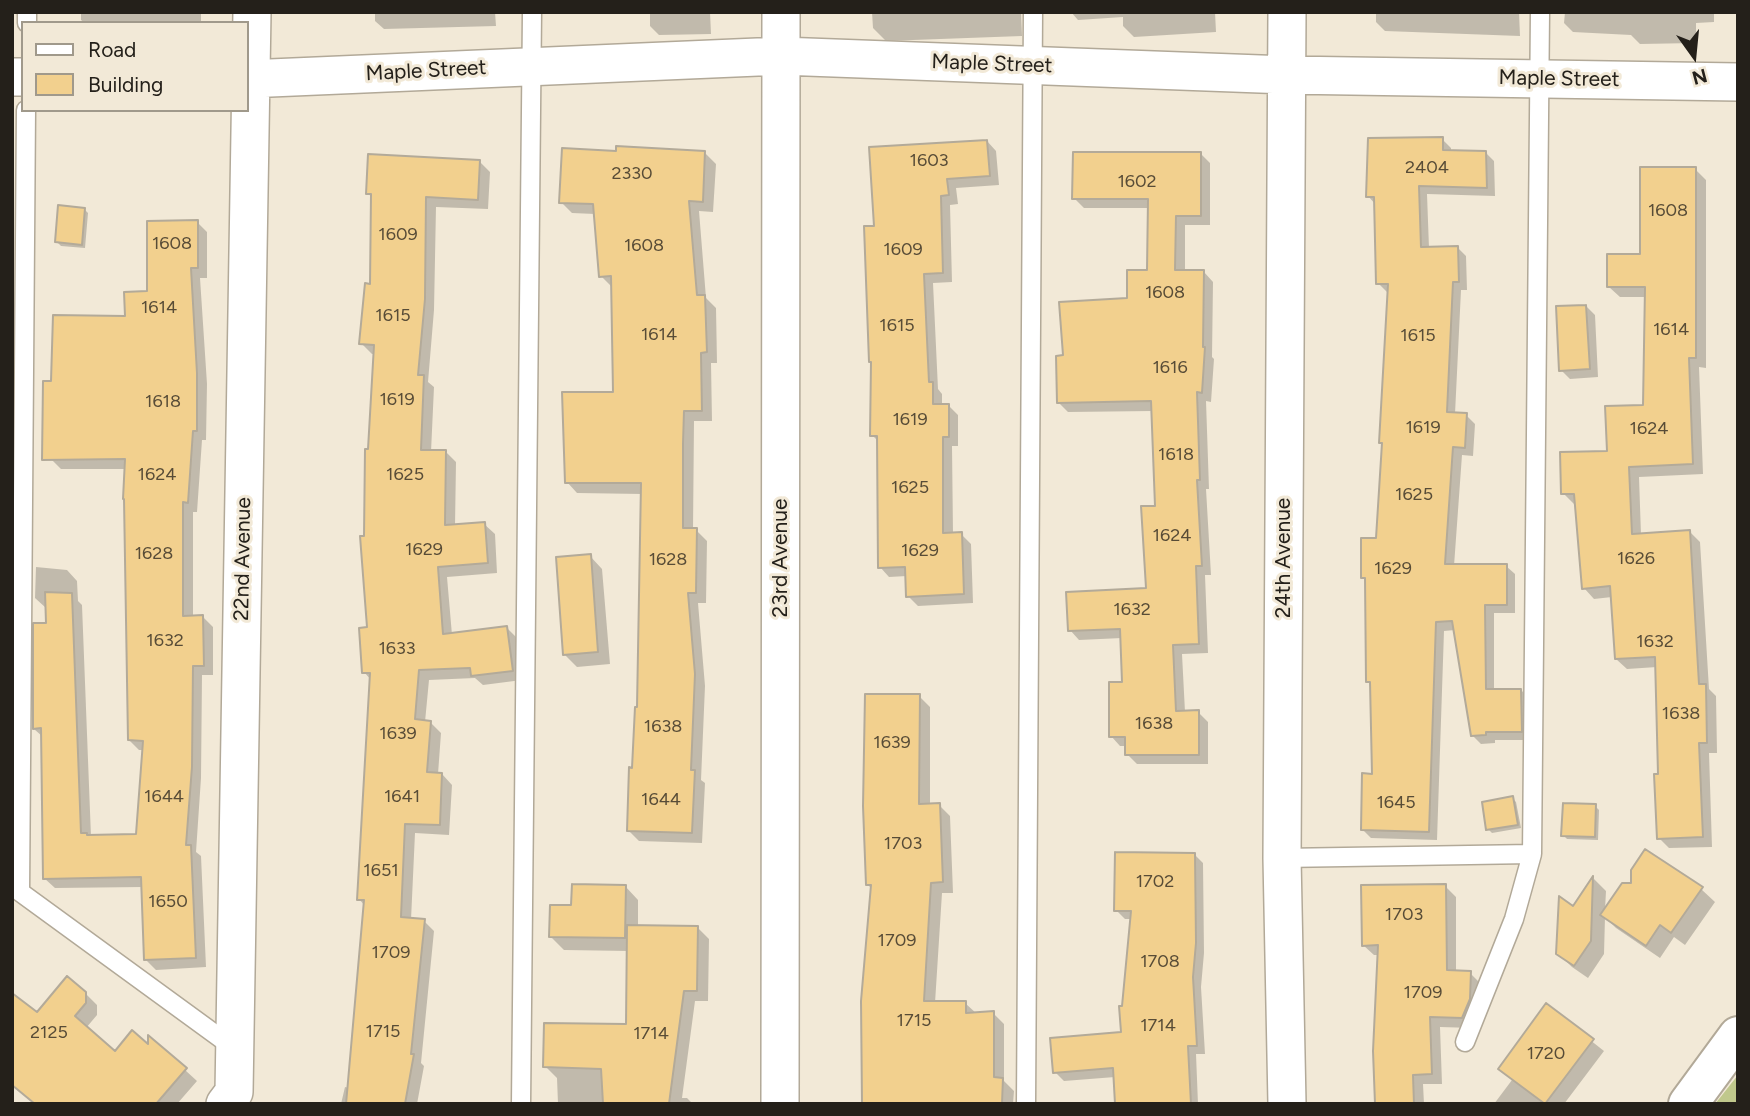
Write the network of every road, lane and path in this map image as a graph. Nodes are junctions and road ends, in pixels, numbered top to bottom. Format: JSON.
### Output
{"nodes":[{"id":1,"x":252,"y":12,"type":"edge"},
{"id":2,"x":532,"y":12,"type":"edge"},
{"id":3,"x":781,"y":12,"type":"edge"},
{"id":4,"x":1033,"y":12,"type":"edge"},
{"id":5,"x":1287,"y":12,"type":"edge"},
{"id":6,"x":1540,"y":12,"type":"edge"},
{"id":7,"x":781,"y":56,"type":"junction"},
{"id":8,"x":1032,"y":65,"type":"junction"},
{"id":9,"x":532,"y":66,"type":"junction"},
{"id":10,"x":1287,"y":75,"type":"junction"},
{"id":11,"x":249,"y":79,"type":"edge"},
{"id":12,"x":1540,"y":79,"type":"junction"},
{"id":13,"x":1738,"y":82,"type":"edge"},
{"id":14,"x":26,"y":112,"type":"edge"},
{"id":15,"x":1532,"y":854,"type":"junction"},
{"id":16,"x":1282,"y":858,"type":"junction"},
{"id":17,"x":1738,"y":1036,"type":"edge"},
{"id":18,"x":1465,"y":1042,"type":"dead end"},
{"id":19,"x":235,"y":1048,"type":"junction"},
{"id":20,"x":225,"y":1104,"type":"edge"},
{"id":21,"x":521,"y":1104,"type":"edge"},
{"id":22,"x":780,"y":1104,"type":"edge"},
{"id":23,"x":1026,"y":1104,"type":"edge"},
{"id":24,"x":1287,"y":1104,"type":"edge"},
{"id":25,"x":1688,"y":1104,"type":"edge"}],
"edges":[{"from":1,"to":11,"type":"street","name":"22nd Avenue"},
{"from":2,"to":9,"type":"lane"},
{"from":3,"to":7,"type":"street","name":"23rd Avenue"},
{"from":4,"to":8,"type":"lane"},
{"from":5,"to":10,"type":"street","name":"24th Avenue"},
{"from":6,"to":12,"type":"lane"},
{"from":7,"to":8,"type":"street","name":"Maple Street"},
{"from":7,"to":9,"type":"street","name":"Maple Street"},
{"from":7,"to":22,"type":"street","name":"23rd Avenue"},
{"from":8,"to":10,"type":"street","name":"Maple Street"},
{"from":8,"to":23,"type":"lane"},
{"from":9,"to":11,"type":"street","name":"Maple Street"},
{"from":9,"to":21,"type":"lane"},
{"from":10,"to":12,"type":"street","name":"Maple Street"},
{"from":10,"to":16,"type":"street","name":"24th Avenue"},
{"from":11,"to":19,"type":"street","name":"22nd Avenue"},
{"from":12,"to":13,"type":"street","name":"Maple Street"},
{"from":12,"to":15,"type":"lane"},
{"from":14,"to":19,"type":"lane"},
{"from":15,"to":16,"type":"lane"},
{"from":15,"to":18,"type":"lane"},
{"from":16,"to":24,"type":"street","name":"24th Avenue"},
{"from":17,"to":25,"type":"street"},
{"from":19,"to":20,"type":"street","name":"22nd Avenue"}]}
